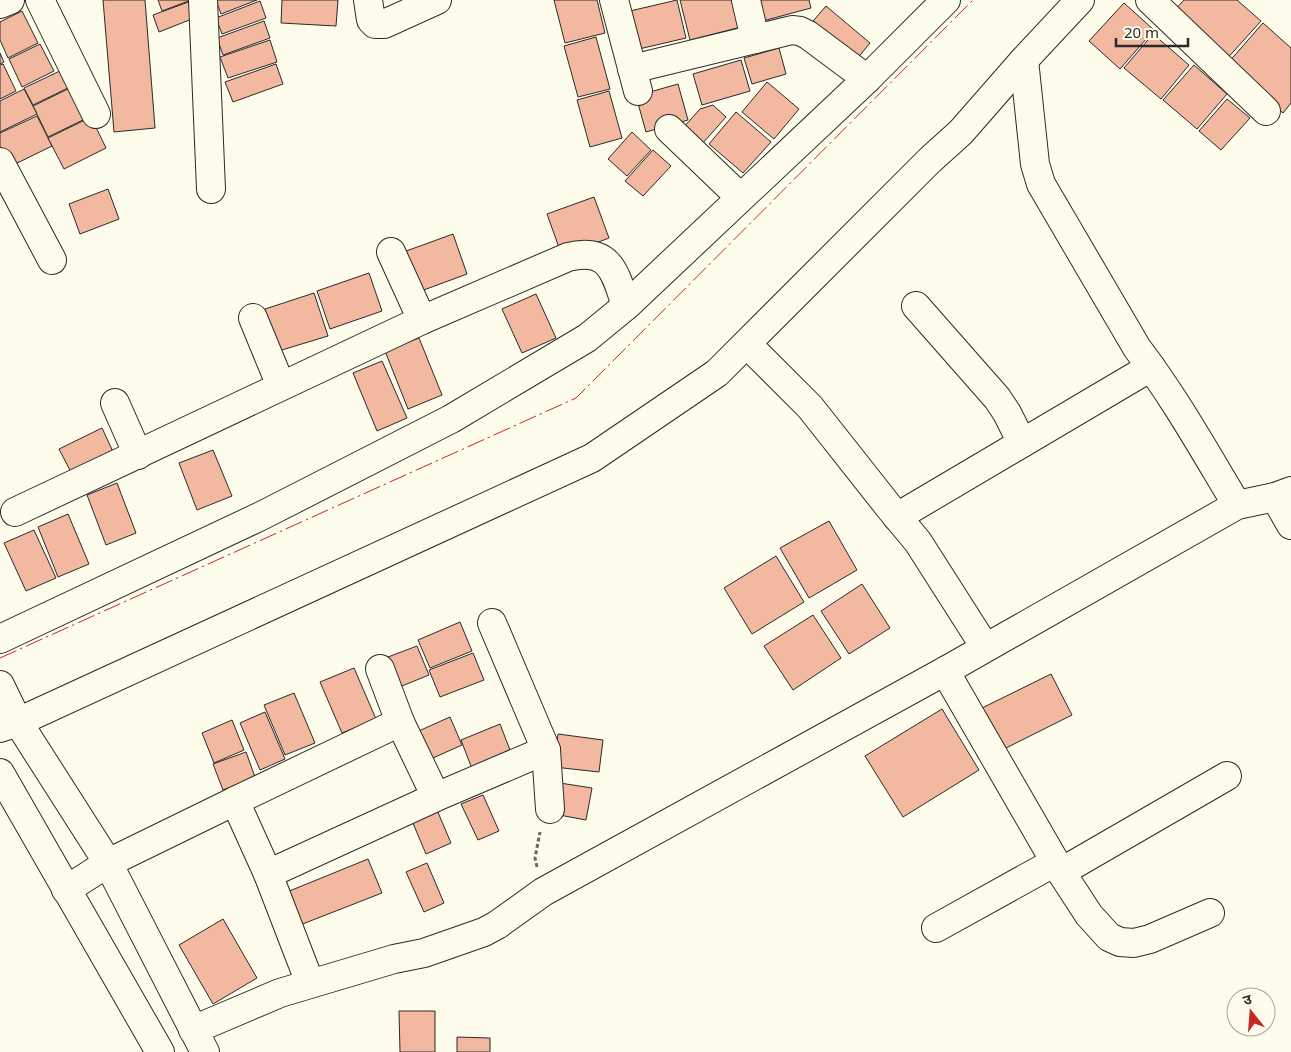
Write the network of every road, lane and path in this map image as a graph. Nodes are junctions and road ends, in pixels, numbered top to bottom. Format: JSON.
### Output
{"nodes":[{"id":1,"x":10,"y":0,"type":"edge"},
{"id":2,"x":40,"y":0,"type":"edge"},
{"id":3,"x":203,"y":0,"type":"edge"},
{"id":4,"x":368,"y":0,"type":"edge"},
{"id":5,"x":437,"y":0,"type":"edge"},
{"id":6,"x":614,"y":0,"type":"edge"},
{"id":7,"x":746,"y":0,"type":"edge"},
{"id":8,"x":946,"y":0,"type":"edge"},
{"id":9,"x":1080,"y":0,"type":"edge"},
{"id":10,"x":1150,"y":0,"type":"edge"},
{"id":11,"x":0,"y":4,"type":"edge"},
{"id":12,"x":755,"y":39,"type":"junction"},
{"id":13,"x":1024,"y":60,"type":"junction"},
{"id":14,"x":867,"y":79,"type":"junction"},
{"id":15,"x":1266,"y":111,"type":"dead end"},
{"id":16,"x":96,"y":114,"type":"dead end"},
{"id":17,"x":669,"y":129,"type":"dead end"},
{"id":18,"x":0,"y":162,"type":"edge"},
{"id":19,"x":211,"y":189,"type":"dead end"},
{"id":20,"x":740,"y":197,"type":"junction"},
{"id":21,"x":391,"y":252,"type":"dead end"},
{"id":22,"x":52,"y":260,"type":"dead end"},
{"id":23,"x":626,"y":306,"type":"junction"},
{"id":24,"x":916,"y":306,"type":"dead end"},
{"id":25,"x":253,"y":318,"type":"dead end"},
{"id":26,"x":422,"y":320,"type":"junction"},
{"id":27,"x":747,"y":344,"type":"junction"},
{"id":28,"x":1151,"y":367,"type":"junction"},
{"id":29,"x":281,"y":386,"type":"junction"},
{"id":30,"x":115,"y":403,"type":"dead end"},
{"id":31,"x":1022,"y":443,"type":"junction"},
{"id":32,"x":138,"y":454,"type":"junction"},
{"id":33,"x":1283,"y":494,"type":"edge"},
{"id":34,"x":1237,"y":505,"type":"junction"},
{"id":35,"x":15,"y":512,"type":"dead end"},
{"id":36,"x":897,"y":517,"type":"junction"},
{"id":37,"x":1291,"y":525,"type":"edge"},
{"id":38,"x":492,"y":623,"type":"dead end"},
{"id":39,"x":0,"y":639,"type":"edge"},
{"id":40,"x":985,"y":647,"type":"junction"},
{"id":41,"x":380,"y":669,"type":"dead end"},
{"id":42,"x":945,"y":671,"type":"junction"},
{"id":43,"x":0,"y":685,"type":"edge"},
{"id":44,"x":400,"y":722,"type":"junction"},
{"id":45,"x":9,"y":725,"type":"edge"},
{"id":46,"x":546,"y":750,"type":"junction"},
{"id":47,"x":0,"y":773,"type":"edge"},
{"id":48,"x":1228,"y":776,"type":"dead end"},
{"id":49,"x":436,"y":797,"type":"junction"},
{"id":50,"x":235,"y":801,"type":"junction"},
{"id":51,"x":550,"y":810,"type":"joint"},
{"id":52,"x":108,"y":863,"type":"junction"},
{"id":53,"x":1058,"y":867,"type":"junction"},
{"id":54,"x":268,"y":874,"type":"junction"},
{"id":55,"x":66,"y":890,"type":"junction"},
{"id":56,"x":543,"y":892,"type":"junction"},
{"id":57,"x":1210,"y":912,"type":"dead end"},
{"id":58,"x":936,"y":928,"type":"dead end"},
{"id":59,"x":310,"y":983,"type":"junction"},
{"id":60,"x":198,"y":1045,"type":"edge"},
{"id":61,"x":160,"y":1052,"type":"edge"}],
"edges":[{"from":1,"to":11,"type":"street"},
{"from":2,"to":16,"type":"street"},
{"from":3,"to":19,"type":"street"},
{"from":4,"to":5,"type":"street"},
{"from":6,"to":12,"type":"street"},
{"from":7,"to":12,"type":"street"},
{"from":8,"to":14,"type":"street"},
{"from":9,"to":13,"type":"street"},
{"from":10,"to":15,"type":"street"},
{"from":12,"to":14,"type":"street"},
{"from":13,"to":27,"type":"street"},
{"from":13,"to":28,"type":"street"},
{"from":14,"to":20,"type":"street"},
{"from":17,"to":20,"type":"street"},
{"from":18,"to":22,"type":"street"},
{"from":20,"to":23,"type":"street"},
{"from":21,"to":26,"type":"street"},
{"from":23,"to":26,"type":"street"},
{"from":23,"to":39,"type":"street"},
{"from":24,"to":31,"type":"street"},
{"from":25,"to":29,"type":"street"},
{"from":26,"to":29,"type":"street"},
{"from":27,"to":36,"type":"street"},
{"from":27,"to":45,"type":"street"},
{"from":28,"to":31,"type":"street"},
{"from":28,"to":34,"type":"street"},
{"from":29,"to":32,"type":"street"},
{"from":30,"to":32,"type":"street"},
{"from":31,"to":36,"type":"street"},
{"from":32,"to":35,"type":"street"},
{"from":33,"to":34,"type":"street"},
{"from":33,"to":37,"type":"street"},
{"from":34,"to":40,"type":"street"},
{"from":36,"to":40,"type":"street"},
{"from":38,"to":46,"type":"street"},
{"from":40,"to":42,"type":"street"},
{"from":41,"to":44,"type":"street"},
{"from":42,"to":53,"type":"street"},
{"from":42,"to":56,"type":"street"},
{"from":43,"to":45,"type":"street"},
{"from":44,"to":49,"type":"street"},
{"from":44,"to":50,"type":"street"},
{"from":45,"to":52,"type":"street"},
{"from":46,"to":49,"type":"street"},
{"from":46,"to":51,"type":"street"},
{"from":47,"to":55,"type":"street"},
{"from":48,"to":53,"type":"street"},
{"from":49,"to":54,"type":"street"},
{"from":50,"to":52,"type":"street"},
{"from":50,"to":54,"type":"street"},
{"from":51,"to":56,"type":"path"},
{"from":52,"to":55,"type":"street"},
{"from":52,"to":60,"type":"street"},
{"from":53,"to":57,"type":"street"},
{"from":53,"to":58,"type":"street"},
{"from":54,"to":59,"type":"street"},
{"from":55,"to":61,"type":"street"},
{"from":56,"to":59,"type":"street"},
{"from":59,"to":60,"type":"street"}]}
